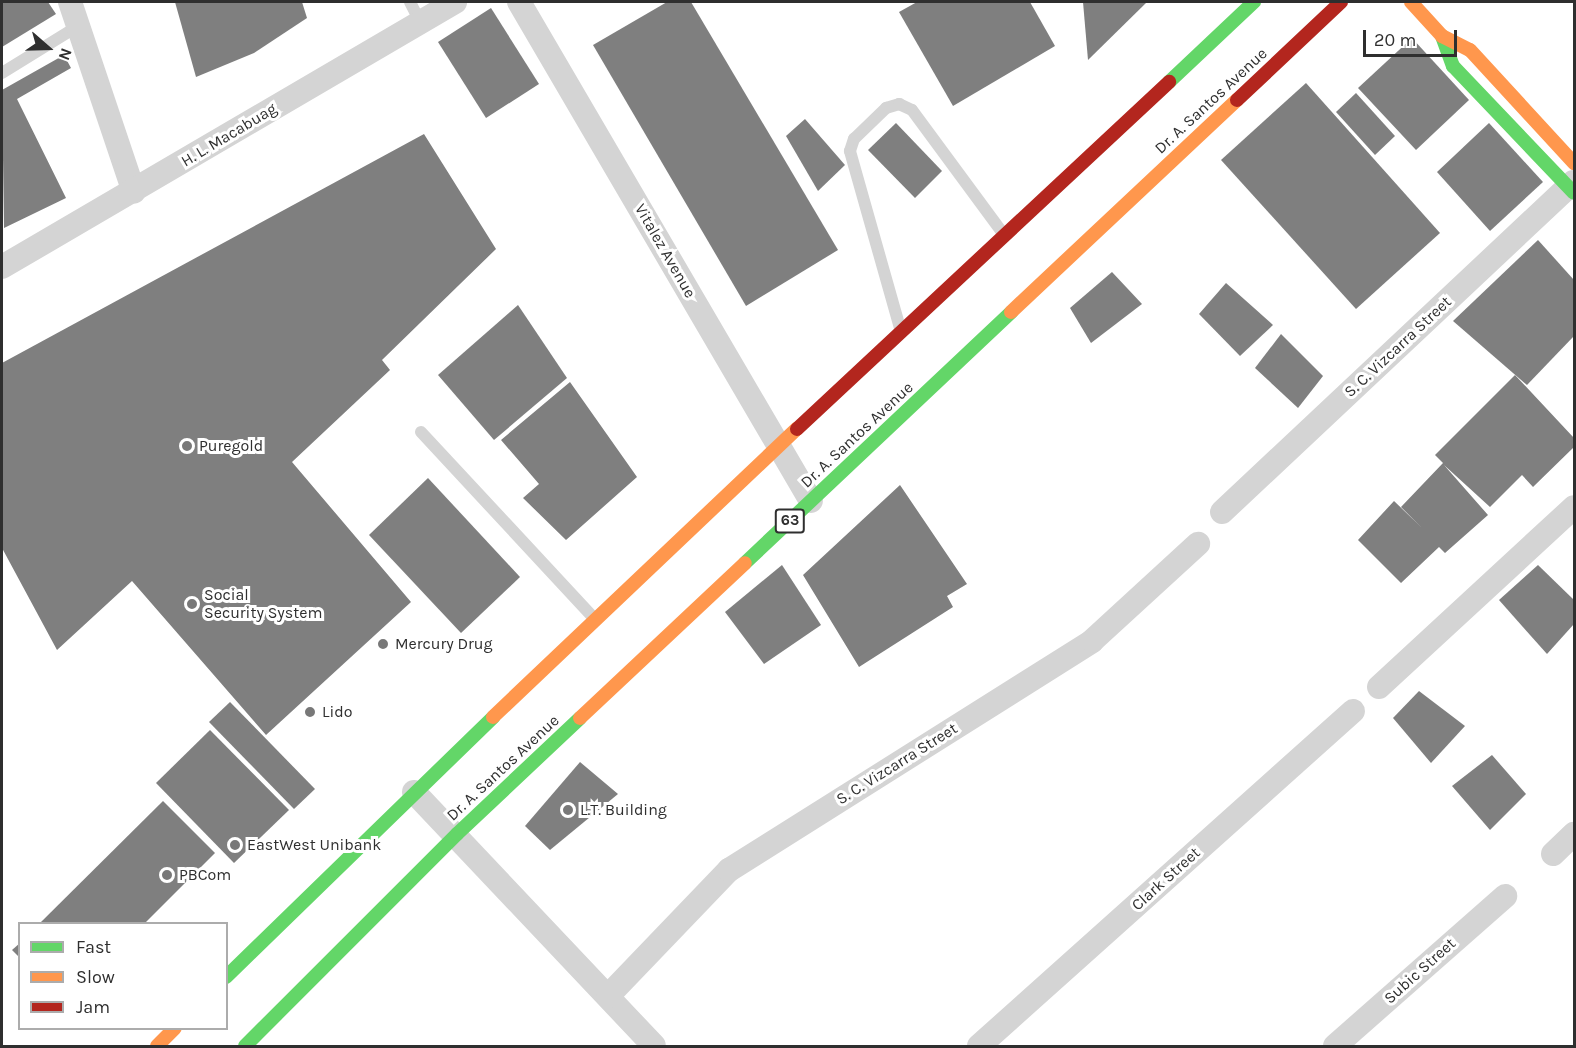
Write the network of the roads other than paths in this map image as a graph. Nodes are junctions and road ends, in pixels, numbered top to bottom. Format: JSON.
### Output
{"nodes":[{"id":1,"x":70,"y":2,"type":"edge"},
{"id":2,"x":455,"y":2,"type":"edge"},
{"id":3,"x":519,"y":2,"type":"edge"},
{"id":4,"x":1254,"y":2,"type":"edge"},
{"id":5,"x":1341,"y":2,"type":"edge"},
{"id":6,"x":1411,"y":2,"type":"edge"},
{"id":7,"x":415,"y":12,"type":"edge"},
{"id":8,"x":78,"y":26,"type":"junction"},
{"id":9,"x":1442,"y":36,"type":"junction"},
{"id":10,"x":2,"y":73,"type":"edge"},
{"id":11,"x":1575,"y":163,"type":"edge"},
{"id":12,"x":1572,"y":188,"type":"edge"},
{"id":13,"x":134,"y":192,"type":"junction"},
{"id":14,"x":1004,"y":236,"type":"junction"},
{"id":15,"x":2,"y":267,"type":"edge"},
{"id":16,"x":901,"y":332,"type":"junction"},
{"id":17,"x":421,"y":432,"type":"dead end"},
{"id":18,"x":779,"y":446,"type":"junction"},
{"id":19,"x":811,"y":501,"type":"junction"},
{"id":20,"x":1575,"y":507,"type":"edge"},
{"id":21,"x":1222,"y":512,"type":"dead end"},
{"id":22,"x":1198,"y":544,"type":"dead end"},
{"id":23,"x":596,"y":619,"type":"junction"},
{"id":24,"x":1379,"y":687,"type":"dead end"},
{"id":25,"x":1353,"y":711,"type":"dead end"},
{"id":26,"x":414,"y":792,"type":"junction"},
{"id":27,"x":457,"y":834,"type":"junction"},
{"id":28,"x":1575,"y":834,"type":"edge"},
{"id":29,"x":1553,"y":854,"type":"dead end"},
{"id":30,"x":1505,"y":896,"type":"dead end"},
{"id":31,"x":228,"y":975,"type":"edge"},
{"id":32,"x":608,"y":996,"type":"junction"},
{"id":33,"x":174,"y":1030,"type":"edge"},
{"id":34,"x":157,"y":1047,"type":"edge"},
{"id":35,"x":245,"y":1047,"type":"edge"},
{"id":36,"x":654,"y":1047,"type":"edge"},
{"id":37,"x":979,"y":1047,"type":"edge"},
{"id":38,"x":1335,"y":1047,"type":"edge"}],
"edges":[{"from":1,"to":8,"type":"street"},
{"from":2,"to":7,"type":"street","name":"H. L. Macabuag"},
{"from":3,"to":18,"type":"street","name":"Vitalez Avenue"},
{"from":4,"to":14,"type":"main road"},
{"from":5,"to":19,"type":"main road","name":"Dr. A. Santos Avenue","number":"63"},
{"from":6,"to":9,"type":"main road"},
{"from":7,"to":13,"type":"street","name":"H. L. Macabuag"},
{"from":8,"to":10,"type":"lane"},
{"from":8,"to":13,"type":"street"},
{"from":9,"to":11,"type":"main road"},
{"from":9,"to":12,"type":"main road"},
{"from":12,"to":21,"type":"street","name":"S. C. Vizcarra Street"},
{"from":13,"to":15,"type":"street","name":"H. L. Macabuag"},
{"from":14,"to":16,"type":"main road"},
{"from":14,"to":16,"type":"lane"},
{"from":16,"to":18,"type":"main road"},
{"from":17,"to":23,"type":"lane"},
{"from":18,"to":19,"type":"street","name":"Vitalez Avenue"},
{"from":18,"to":23,"type":"main road"},
{"from":19,"to":27,"type":"main road","name":"Dr. A. Santos Avenue","number":"63"},
{"from":20,"to":24,"type":"street"},
{"from":22,"to":32,"type":"street","name":"S. C. Vizcarra Street"},
{"from":23,"to":26,"type":"main road"},
{"from":25,"to":37,"type":"street","name":"Clark Street"},
{"from":26,"to":27,"type":"street"},
{"from":26,"to":31,"type":"main road"},
{"from":27,"to":32,"type":"street"},
{"from":27,"to":35,"type":"main road","name":"Dr. A. Santos Avenue","number":"63"},
{"from":28,"to":29,"type":"street"},
{"from":30,"to":38,"type":"street","name":"Subic Street"},
{"from":32,"to":36,"type":"street"},
{"from":33,"to":34,"type":"main road"}]}
